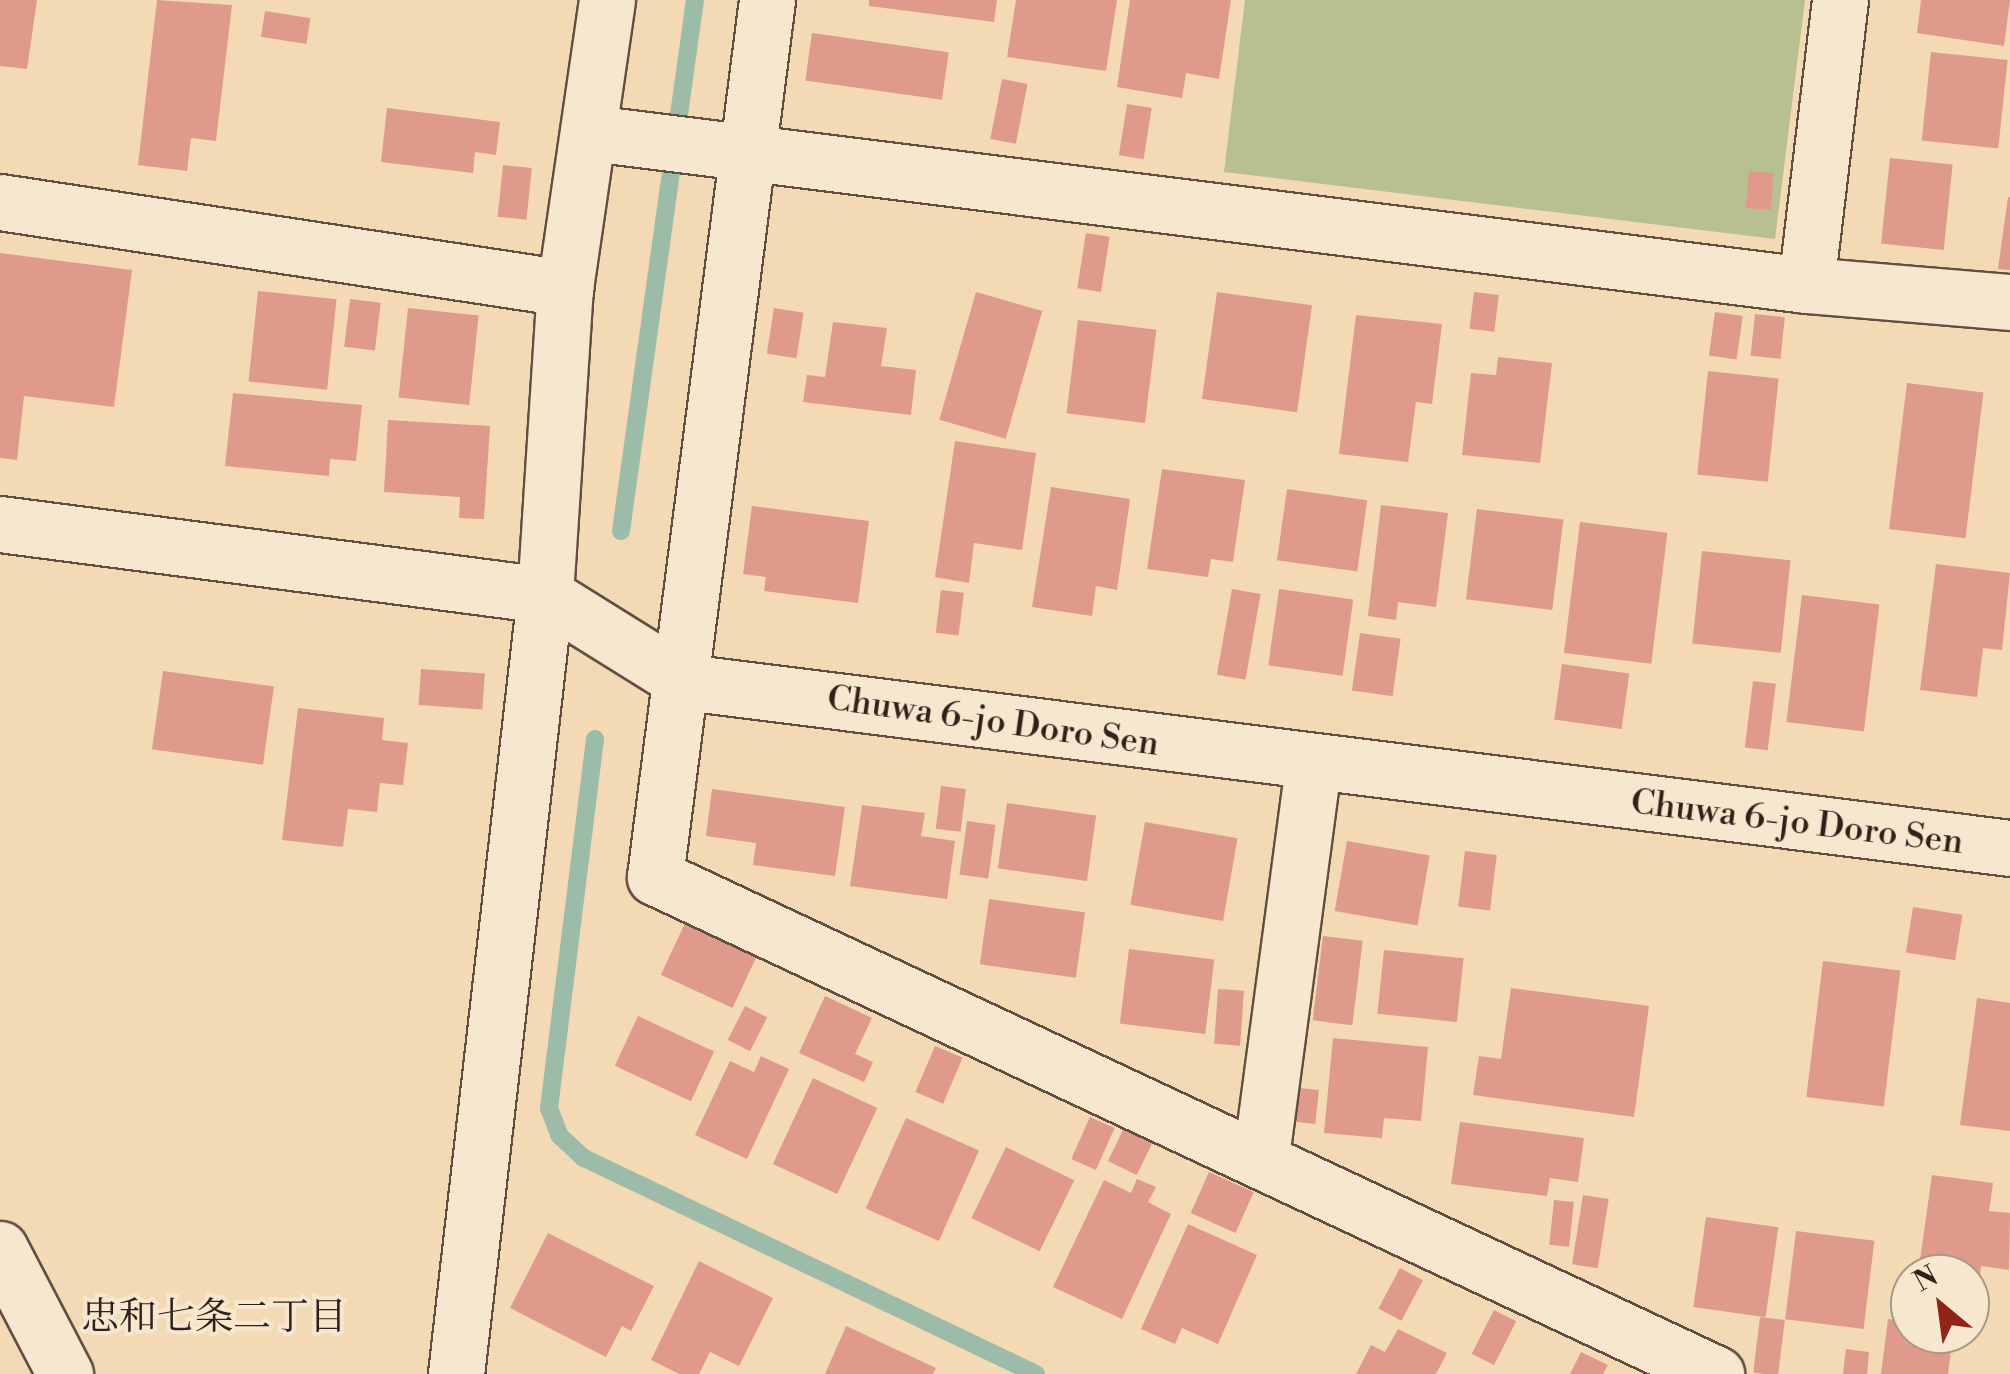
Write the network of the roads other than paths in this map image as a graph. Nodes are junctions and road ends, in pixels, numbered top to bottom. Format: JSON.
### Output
{"nodes":[{"id":1,"x":607,"y":0,"type":"edge"},
{"id":2,"x":767,"y":0,"type":"edge"},
{"id":3,"x":1840,"y":0,"type":"edge"},
{"id":4,"x":613,"y":136,"type":"junction"},
{"id":5,"x":723,"y":150,"type":"junction"},
{"id":6,"x":0,"y":202,"type":"edge"},
{"id":7,"x":1806,"y":285,"type":"junction"},
{"id":8,"x":565,"y":288,"type":"junction"},
{"id":9,"x":2010,"y":302,"type":"edge"},
{"id":10,"x":0,"y":524,"type":"edge"},
{"id":11,"x":545,"y":595,"type":"junction"},
{"id":12,"x":685,"y":682,"type":"junction"},
{"id":13,"x":1313,"y":765,"type":"junction"},
{"id":14,"x":2010,"y":848,"type":"edge"},
{"id":15,"x":1261,"y":1156,"type":"junction"},
{"id":16,"x":0,"y":1250,"type":"edge"},
{"id":17,"x":65,"y":1374,"type":"edge"},
{"id":18,"x":456,"y":1374,"type":"edge"},
{"id":19,"x":1716,"y":1374,"type":"edge"}],
"edges":[{"from":1,"to":4,"type":"street"},
{"from":2,"to":5,"type":"street"},
{"from":3,"to":7,"type":"street"},
{"from":4,"to":5,"type":"street"},
{"from":4,"to":8,"type":"street"},
{"from":5,"to":7,"type":"street"},
{"from":5,"to":12,"type":"street"},
{"from":6,"to":8,"type":"street"},
{"from":7,"to":9,"type":"street"},
{"from":8,"to":11,"type":"street"},
{"from":10,"to":11,"type":"street","name":"Chuwa 6-jo Doro Sen"},
{"from":11,"to":12,"type":"street","name":"Chuwa 6-jo Doro Sen"},
{"from":11,"to":18,"type":"street"},
{"from":12,"to":13,"type":"street","name":"Chuwa 6-jo Doro Sen"},
{"from":12,"to":15,"type":"street"},
{"from":13,"to":14,"type":"street","name":"Chuwa 6-jo Doro Sen"},
{"from":13,"to":15,"type":"street"},
{"from":15,"to":19,"type":"street"},
{"from":16,"to":17,"type":"street"}]}
